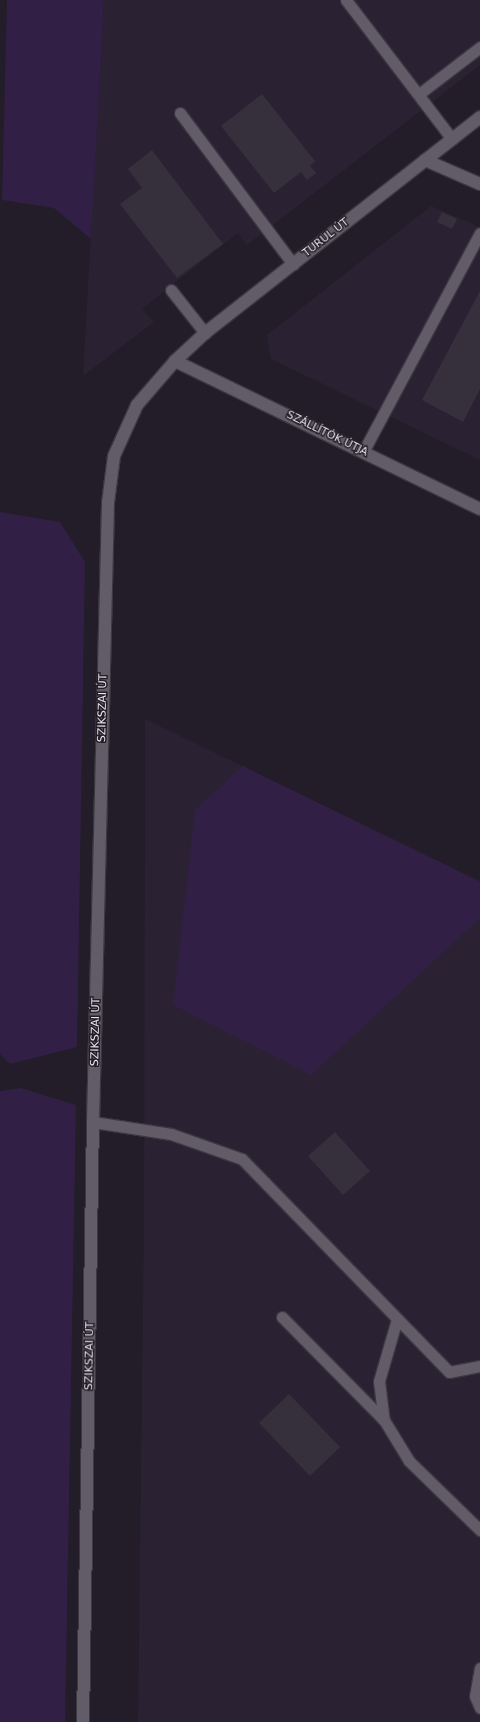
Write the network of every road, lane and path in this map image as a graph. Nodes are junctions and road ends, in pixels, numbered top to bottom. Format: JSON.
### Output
{"nodes":[{"id":1,"x":346,"y":0,"type":"edge"},
{"id":2,"x":480,"y":47,"type":"edge"},
{"id":3,"x":419,"y":94,"type":"junction"},
{"id":4,"x":180,"y":113,"type":"dead end"},
{"id":5,"x":480,"y":117,"type":"edge"},
{"id":6,"x":452,"y":139,"type":"junction"},
{"id":7,"x":425,"y":160,"type":"junction"},
{"id":8,"x":480,"y":184,"type":"edge"},
{"id":9,"x":480,"y":233,"type":"edge"},
{"id":10,"x":293,"y":264,"type":"junction"},
{"id":11,"x":171,"y":290,"type":"dead end"},
{"id":12,"x":205,"y":333,"type":"junction"},
{"id":13,"x":175,"y":361,"type":"junction"},
{"id":14,"x":363,"y":452,"type":"junction"},
{"id":15,"x":480,"y":509,"type":"edge"},
{"id":16,"x":94,"y":1122,"type":"junction"},
{"id":17,"x":282,"y":1317,"type":"dead end"},
{"id":18,"x":397,"y":1318,"type":"junction"},
{"id":19,"x":479,"y":1368,"type":"edge"},
{"id":20,"x":384,"y":1420,"type":"junction"},
{"id":21,"x":480,"y":1530,"type":"edge"},
{"id":22,"x":480,"y":1668,"type":"edge"},
{"id":23,"x":480,"y":1708,"type":"edge"},
{"id":24,"x":83,"y":1722,"type":"edge"}],
"edges":[{"from":1,"to":3,"type":"lane"},
{"from":2,"to":3,"type":"lane"},
{"from":3,"to":6,"type":"lane"},
{"from":4,"to":10,"type":"lane"},
{"from":5,"to":6,"type":"street","name":"TURUL ÚT"},
{"from":6,"to":7,"type":"street","name":"TURUL ÚT"},
{"from":7,"to":8,"type":"street"},
{"from":7,"to":10,"type":"street","name":"TURUL ÚT"},
{"from":9,"to":14,"type":"lane"},
{"from":10,"to":12,"type":"street","name":"TURUL ÚT"},
{"from":11,"to":12,"type":"lane"},
{"from":12,"to":13,"type":"street","name":"TURUL ÚT"},
{"from":13,"to":14,"type":"street","name":"SZÁLLÍTÓK ÚTJA"},
{"from":13,"to":16,"type":"street","name":"SZIKSZAI ÚT"},
{"from":14,"to":15,"type":"street","name":"SZÁLLÍTÓK ÚTJA"},
{"from":16,"to":18,"type":"lane"},
{"from":16,"to":24,"type":"street","name":"SZIKSZAI ÚT"},
{"from":17,"to":20,"type":"lane"},
{"from":18,"to":19,"type":"lane"},
{"from":18,"to":20,"type":"lane"},
{"from":20,"to":21,"type":"lane"},
{"from":22,"to":23,"type":"lane"}]}
